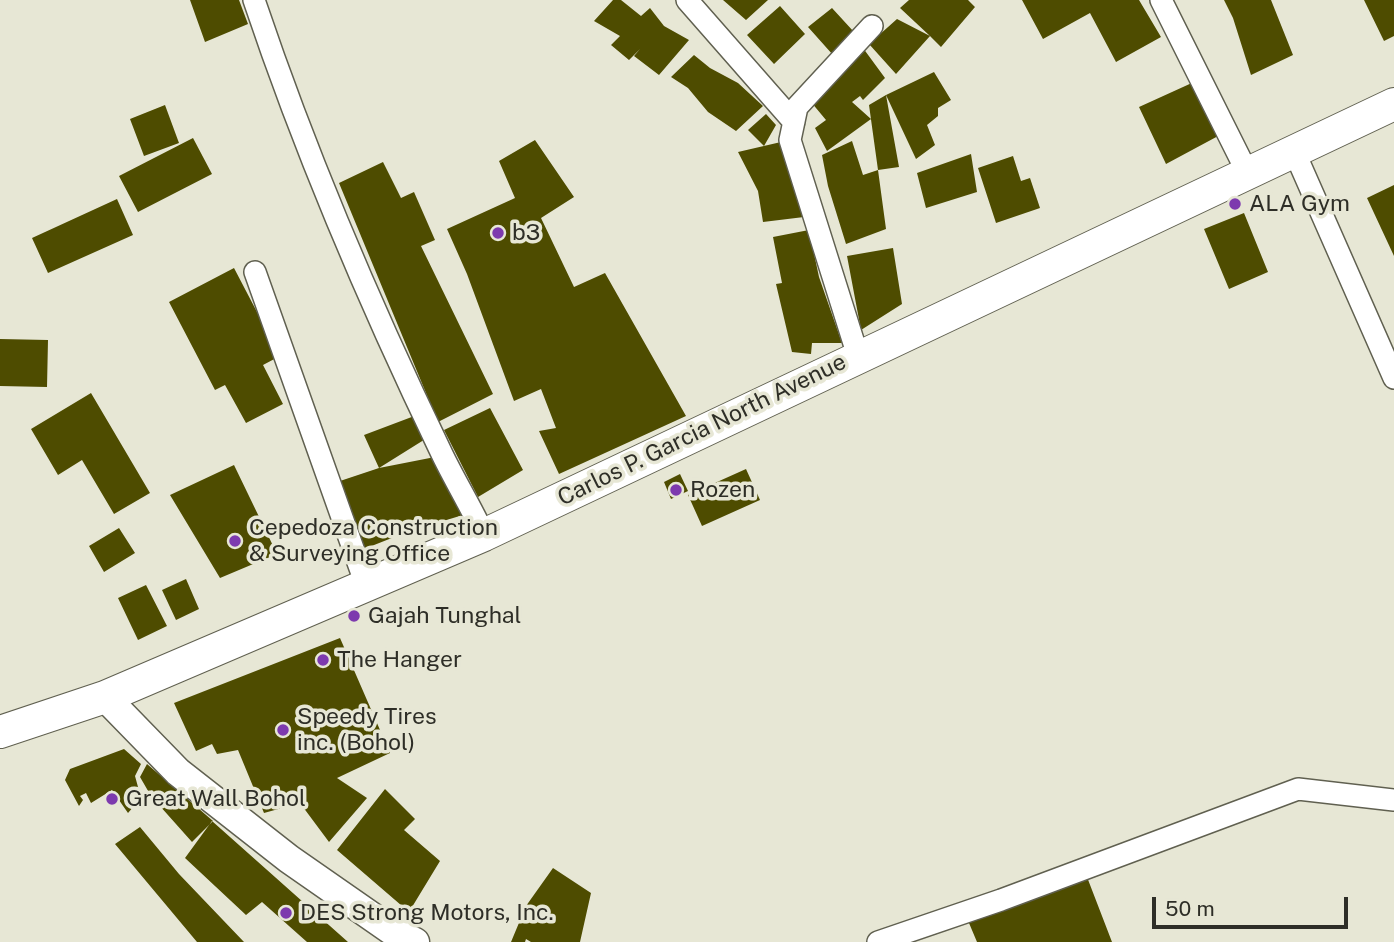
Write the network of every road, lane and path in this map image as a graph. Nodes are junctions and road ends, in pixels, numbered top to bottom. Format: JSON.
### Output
{"nodes":[{"id":1,"x":254,"y":0,"type":"edge"},
{"id":2,"x":687,"y":0,"type":"edge"},
{"id":3,"x":1161,"y":0,"type":"edge"},
{"id":4,"x":872,"y":26,"type":"dead end"},
{"id":5,"x":1394,"y":104,"type":"edge"},
{"id":6,"x":794,"y":122,"type":"junction"},
{"id":7,"x":1294,"y":151,"type":"junction"},
{"id":8,"x":1248,"y":174,"type":"junction"},
{"id":9,"x":255,"y":272,"type":"dead end"},
{"id":10,"x":858,"y":356,"type":"junction"},
{"id":11,"x":1394,"y":378,"type":"edge"},
{"id":12,"x":484,"y":535,"type":"junction"},
{"id":13,"x":366,"y":585,"type":"junction"},
{"id":14,"x":105,"y":697,"type":"junction"},
{"id":15,"x":0,"y":733,"type":"edge"},
{"id":16,"x":1394,"y":800,"type":"edge"},
{"id":17,"x":415,"y":942,"type":"edge"},
{"id":18,"x":878,"y":942,"type":"edge"}],
"edges":[{"from":1,"to":12,"type":"street"},
{"from":2,"to":6,"type":"street"},
{"from":3,"to":8,"type":"street"},
{"from":4,"to":6,"type":"street"},
{"from":5,"to":7,"type":"main road","name":"Carlos P. Garcia North Avenue"},
{"from":6,"to":10,"type":"street"},
{"from":7,"to":8,"type":"main road","name":"Carlos P. Garcia North Avenue"},
{"from":7,"to":11,"type":"street"},
{"from":8,"to":10,"type":"main road","name":"Carlos P. Garcia North Avenue"},
{"from":9,"to":13,"type":"street"},
{"from":10,"to":12,"type":"main road","name":"Carlos P. Garcia North Avenue"},
{"from":12,"to":13,"type":"main road","name":"Carlos P. Garcia North Avenue"},
{"from":13,"to":14,"type":"main road","name":"Carlos P. Garcia North Avenue"},
{"from":14,"to":15,"type":"main road","name":"Carlos P. Garcia North Avenue"},
{"from":14,"to":17,"type":"main road"},
{"from":16,"to":18,"type":"street"}]}
